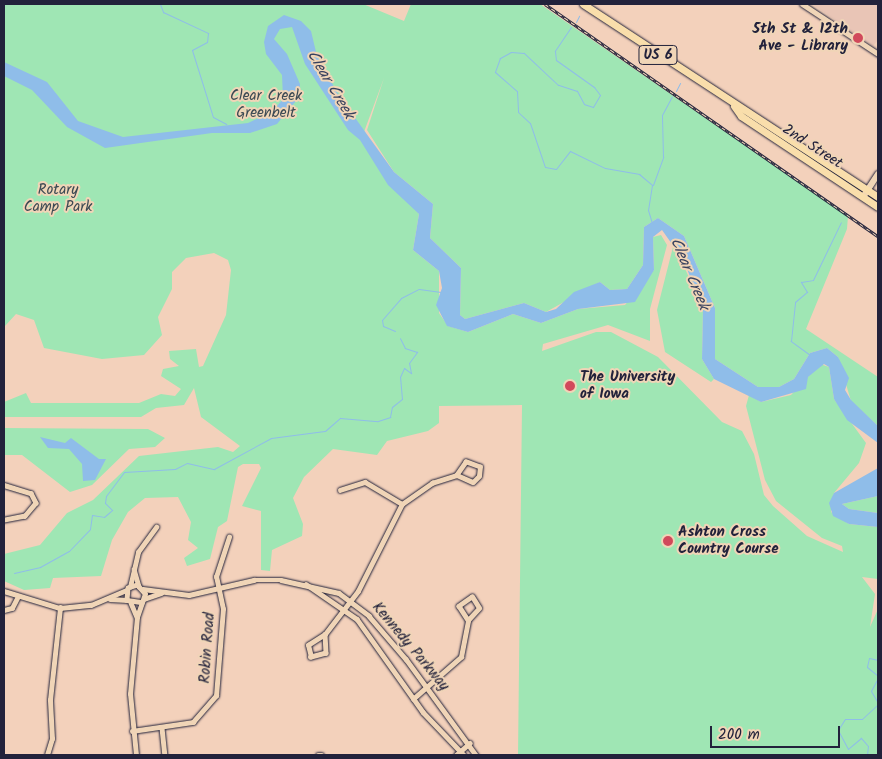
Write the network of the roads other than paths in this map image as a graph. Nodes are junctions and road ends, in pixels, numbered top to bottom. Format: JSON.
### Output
{"nodes":[{"id":1,"x":583,"y":4,"type":"edge"},
{"id":2,"x":802,"y":4,"type":"edge"},
{"id":3,"x":878,"y":54,"type":"edge"},
{"id":4,"x":733,"y":106,"type":"junction"},
{"id":5,"x":878,"y":174,"type":"edge"},
{"id":6,"x":868,"y":190,"type":"junction"},
{"id":7,"x":878,"y":195,"type":"edge"},
{"id":8,"x":863,"y":197,"type":"junction"},
{"id":9,"x":872,"y":203,"type":"junction"},
{"id":10,"x":878,"y":207,"type":"edge"},
{"id":11,"x":457,"y":476,"type":"junction"},
{"id":12,"x":4,"y":485,"type":"edge"},
{"id":13,"x":340,"y":490,"type":"dead end"},
{"id":14,"x":402,"y":504,"type":"junction"},
{"id":15,"x":4,"y":520,"type":"edge"},
{"id":16,"x":156,"y":527,"type":"dead end"},
{"id":17,"x":229,"y":538,"type":"dead end"},
{"id":18,"x":134,"y":569,"type":"junction"},
{"id":19,"x":302,"y":582,"type":"junction"},
{"id":20,"x":128,"y":588,"type":"junction"},
{"id":21,"x":141,"y":588,"type":"junction"},
{"id":22,"x":219,"y":590,"type":"junction"},
{"id":23,"x":4,"y":591,"type":"edge"},
{"id":24,"x":162,"y":592,"type":"junction"},
{"id":25,"x":18,"y":596,"type":"junction"},
{"id":26,"x":108,"y":599,"type":"junction"},
{"id":27,"x":143,"y":600,"type":"junction"},
{"id":28,"x":350,"y":600,"type":"junction"},
{"id":29,"x":129,"y":602,"type":"junction"},
{"id":30,"x":60,"y":608,"type":"junction"},
{"id":31,"x":346,"y":608,"type":"junction"},
{"id":32,"x":4,"y":610,"type":"edge"},
{"id":33,"x":137,"y":617,"type":"junction"},
{"id":34,"x":468,"y":620,"type":"junction"},
{"id":35,"x":325,"y":634,"type":"junction"},
{"id":36,"x":428,"y":688,"type":"junction"},
{"id":37,"x":413,"y":699,"type":"junction"},
{"id":38,"x":162,"y":728,"type":"junction"},
{"id":39,"x":132,"y":731,"type":"junction"},
{"id":40,"x":470,"y":743,"type":"junction"},
{"id":41,"x":462,"y":753,"type":"edge"},
{"id":42,"x":47,"y":755,"type":"edge"},
{"id":43,"x":136,"y":755,"type":"edge"},
{"id":44,"x":165,"y":755,"type":"edge"},
{"id":45,"x":318,"y":755,"type":"edge"},
{"id":46,"x":322,"y":755,"type":"edge"},
{"id":47,"x":456,"y":755,"type":"edge"},
{"id":48,"x":476,"y":755,"type":"edge"}],
"edges":[{"from":1,"to":4,"type":"main road","name":"2nd Street","number":"US 6"},
{"from":2,"to":3,"type":"street"},
{"from":4,"to":6,"type":"main road","name":"2nd Street","number":"US 6"},
{"from":4,"to":8,"type":"main road","name":"2nd Street","number":"US 6"},
{"from":5,"to":6,"type":"main road"},
{"from":6,"to":7,"type":"main road","name":"2nd Street","number":"US 6"},
{"from":6,"to":8,"type":"main road"},
{"from":7,"to":9,"type":"main road"},
{"from":8,"to":9,"type":"main road","name":"2nd Street","number":"US 6"},
{"from":9,"to":10,"type":"main road","name":"2nd Street","number":"US 6"},
{"from":11,"to":11,"type":"street"},
{"from":11,"to":14,"type":"street"},
{"from":12,"to":15,"type":"street"},
{"from":13,"to":14,"type":"street"},
{"from":14,"to":28,"type":"street"},
{"from":16,"to":18,"type":"street"},
{"from":17,"to":22,"type":"street","name":"Robin Road"},
{"from":18,"to":20,"type":"street"},
{"from":18,"to":21,"type":"street"},
{"from":19,"to":22,"type":"street","name":"Kennedy Parkway"},
{"from":19,"to":28,"type":"street","name":"Kennedy Parkway"},
{"from":19,"to":31,"type":"street","name":"Kennedy Parkway"},
{"from":20,"to":21,"type":"street","name":"Kennedy Parkway"},
{"from":20,"to":26,"type":"street"},
{"from":20,"to":29,"type":"street"},
{"from":21,"to":24,"type":"street","name":"Kennedy Parkway"},
{"from":21,"to":27,"type":"street"},
{"from":22,"to":24,"type":"street","name":"Kennedy Parkway"},
{"from":22,"to":38,"type":"street","name":"Robin Road"},
{"from":23,"to":25,"type":"street"},
{"from":24,"to":27,"type":"street","name":"Kennedy Parkway"},
{"from":25,"to":30,"type":"street"},
{"from":25,"to":32,"type":"street"},
{"from":26,"to":29,"type":"street"},
{"from":26,"to":30,"type":"street"},
{"from":27,"to":29,"type":"street","name":"Kennedy Parkway"},
{"from":27,"to":33,"type":"street"},
{"from":28,"to":31,"type":"street"},
{"from":28,"to":36,"type":"street","name":"Kennedy Parkway"},
{"from":29,"to":33,"type":"street"},
{"from":30,"to":42,"type":"street"},
{"from":31,"to":35,"type":"street"},
{"from":31,"to":37,"type":"street","name":"Kennedy Parkway"},
{"from":33,"to":39,"type":"street"},
{"from":34,"to":34,"type":"street"},
{"from":34,"to":36,"type":"street"},
{"from":35,"to":35,"type":"street"},
{"from":36,"to":37,"type":"street"},
{"from":36,"to":40,"type":"street","name":"Kennedy Parkway"},
{"from":37,"to":41,"type":"street","name":"Kennedy Parkway"},
{"from":38,"to":39,"type":"street","name":"Robin Road"},
{"from":38,"to":44,"type":"street"},
{"from":39,"to":43,"type":"street"},
{"from":40,"to":41,"type":"street"},
{"from":40,"to":48,"type":"street","name":"Kennedy Parkway"},
{"from":41,"to":47,"type":"street"},
{"from":45,"to":46,"type":"street"}]}
